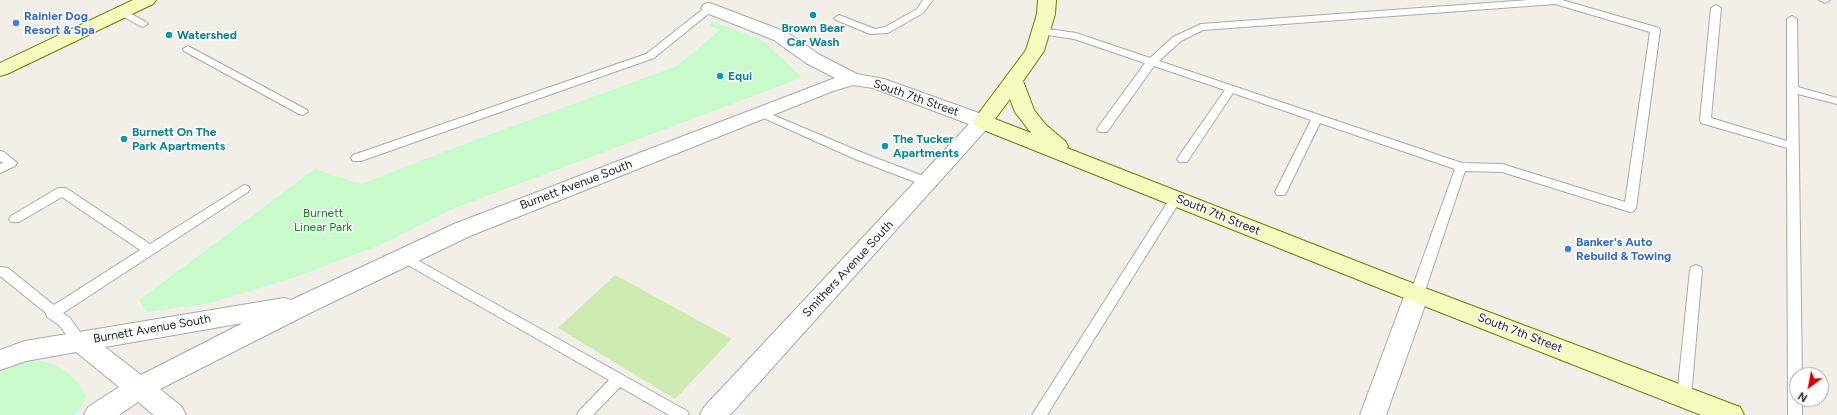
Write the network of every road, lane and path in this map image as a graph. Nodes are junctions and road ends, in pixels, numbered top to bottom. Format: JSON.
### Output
{"nodes":[{"id":1,"x":147,"y":0,"type":"edge"},
{"id":2,"x":928,"y":0,"type":"edge"},
{"id":3,"x":1047,"y":0,"type":"edge"},
{"id":4,"x":710,"y":8,"type":"joint"},
{"id":5,"x":1716,"y":8,"type":"dead end"},
{"id":6,"x":122,"y":12,"type":"junction"},
{"id":7,"x":839,"y":18,"type":"dead end"},
{"id":8,"x":1792,"y":19,"type":"dead end"},
{"id":9,"x":143,"y":24,"type":"dead end"},
{"id":10,"x":1041,"y":31,"type":"junction"},
{"id":11,"x":188,"y":49,"type":"dead end"},
{"id":12,"x":1152,"y":62,"type":"junction"},
{"id":13,"x":0,"y":70,"type":"edge"},
{"id":14,"x":852,"y":79,"type":"junction"},
{"id":15,"x":1013,"y":81,"type":"junction"},
{"id":16,"x":1792,"y":88,"type":"junction"},
{"id":17,"x":1231,"y":89,"type":"junction"},
{"id":18,"x":1837,"y":101,"type":"edge"},
{"id":19,"x":303,"y":112,"type":"dead end"},
{"id":20,"x":761,"y":113,"type":"junction"},
{"id":21,"x":1317,"y":118,"type":"junction"},
{"id":22,"x":983,"y":122,"type":"junction"},
{"id":23,"x":1103,"y":128,"type":"dead end"},
{"id":24,"x":1793,"y":146,"type":"junction"},
{"id":25,"x":0,"y":155,"type":"edge"},
{"id":26,"x":357,"y":158,"type":"dead end"},
{"id":27,"x":1073,"y":158,"type":"junction"},
{"id":28,"x":1183,"y":159,"type":"dead end"},
{"id":29,"x":1461,"y":167,"type":"junction"},
{"id":30,"x":0,"y":169,"type":"edge"},
{"id":31,"x":927,"y":182,"type":"junction"},
{"id":32,"x":244,"y":189,"type":"dead end"},
{"id":33,"x":1281,"y":192,"type":"dead end"},
{"id":34,"x":1176,"y":198,"type":"junction"},
{"id":35,"x":15,"y":219,"type":"dead end"},
{"id":36,"x":150,"y":250,"type":"junction"},
{"id":37,"x":403,"y":257,"type":"junction"},
{"id":38,"x":1696,"y":270,"type":"dead end"},
{"id":39,"x":3,"y":271,"type":"dead end"},
{"id":40,"x":1418,"y":294,"type":"junction"},
{"id":41,"x":305,"y":304,"type":"junction"},
{"id":42,"x":52,"y":313,"type":"junction"},
{"id":43,"x":79,"y":341,"type":"junction"},
{"id":44,"x":0,"y":360,"type":"edge"},
{"id":45,"x":619,"y":379,"type":"junction"},
{"id":46,"x":139,"y":388,"type":"junction"},
{"id":47,"x":1684,"y":397,"type":"junction"},
{"id":48,"x":97,"y":415,"type":"edge"},
{"id":49,"x":173,"y":415,"type":"edge"},
{"id":50,"x":584,"y":415,"type":"edge"},
{"id":51,"x":682,"y":415,"type":"edge"},
{"id":52,"x":713,"y":415,"type":"edge"},
{"id":53,"x":1039,"y":415,"type":"edge"},
{"id":54,"x":1373,"y":415,"type":"edge"},
{"id":55,"x":1731,"y":415,"type":"edge"},
{"id":56,"x":1795,"y":415,"type":"edge"}],
"edges":[{"from":1,"to":6,"type":"street"},
{"from":2,"to":7,"type":"lane"},
{"from":3,"to":10,"type":"street"},
{"from":4,"to":14,"type":"street","name":"South 7th Street"},
{"from":4,"to":26,"type":"lane"},
{"from":5,"to":24,"type":"lane"},
{"from":6,"to":9,"type":"lane"},
{"from":6,"to":13,"type":"street"},
{"from":8,"to":16,"type":"lane"},
{"from":10,"to":12,"type":"lane"},
{"from":10,"to":15,"type":"street"},
{"from":11,"to":19,"type":"lane"},
{"from":12,"to":17,"type":"lane"},
{"from":12,"to":23,"type":"lane"},
{"from":12,"to":29,"type":"lane"},
{"from":14,"to":20,"type":"street","name":"Burnett Avenue South"},
{"from":14,"to":22,"type":"street","name":"South 7th Street"},
{"from":15,"to":22,"type":"street"},
{"from":15,"to":27,"type":"street"},
{"from":16,"to":18,"type":"lane"},
{"from":16,"to":24,"type":"lane"},
{"from":17,"to":21,"type":"lane"},
{"from":17,"to":28,"type":"lane"},
{"from":20,"to":31,"type":"lane"},
{"from":20,"to":37,"type":"street","name":"Burnett Avenue South"},
{"from":21,"to":29,"type":"lane"},
{"from":21,"to":33,"type":"lane"},
{"from":22,"to":27,"type":"street","name":"South 7th Street"},
{"from":22,"to":31,"type":"street","name":"Smithers Avenue South"},
{"from":24,"to":56,"type":"lane"},
{"from":25,"to":30,"type":"lane"},
{"from":27,"to":34,"type":"street","name":"South 7th Street"},
{"from":29,"to":40,"type":"lane"},
{"from":31,"to":52,"type":"street","name":"Smithers Avenue South"},
{"from":32,"to":36,"type":"lane"},
{"from":34,"to":40,"type":"street","name":"South 7th Street"},
{"from":34,"to":53,"type":"lane"},
{"from":35,"to":36,"type":"lane"},
{"from":36,"to":42,"type":"lane"},
{"from":37,"to":41,"type":"street","name":"Burnett Avenue South"},
{"from":37,"to":45,"type":"lane"},
{"from":38,"to":47,"type":"lane"},
{"from":39,"to":42,"type":"lane"},
{"from":40,"to":47,"type":"street","name":"South 7th Street"},
{"from":40,"to":54,"type":"street"},
{"from":41,"to":43,"type":"street","name":"Burnett Avenue South"},
{"from":41,"to":46,"type":"street","name":"Burnett Avenue South"},
{"from":42,"to":43,"type":"lane"},
{"from":43,"to":44,"type":"street","name":"Burnett Avenue South"},
{"from":43,"to":46,"type":"street"},
{"from":45,"to":50,"type":"lane"},
{"from":45,"to":51,"type":"lane"},
{"from":46,"to":48,"type":"street","name":"Burnett Avenue South"},
{"from":46,"to":49,"type":"street"},
{"from":47,"to":55,"type":"street","name":"South 7th Street"}]}
